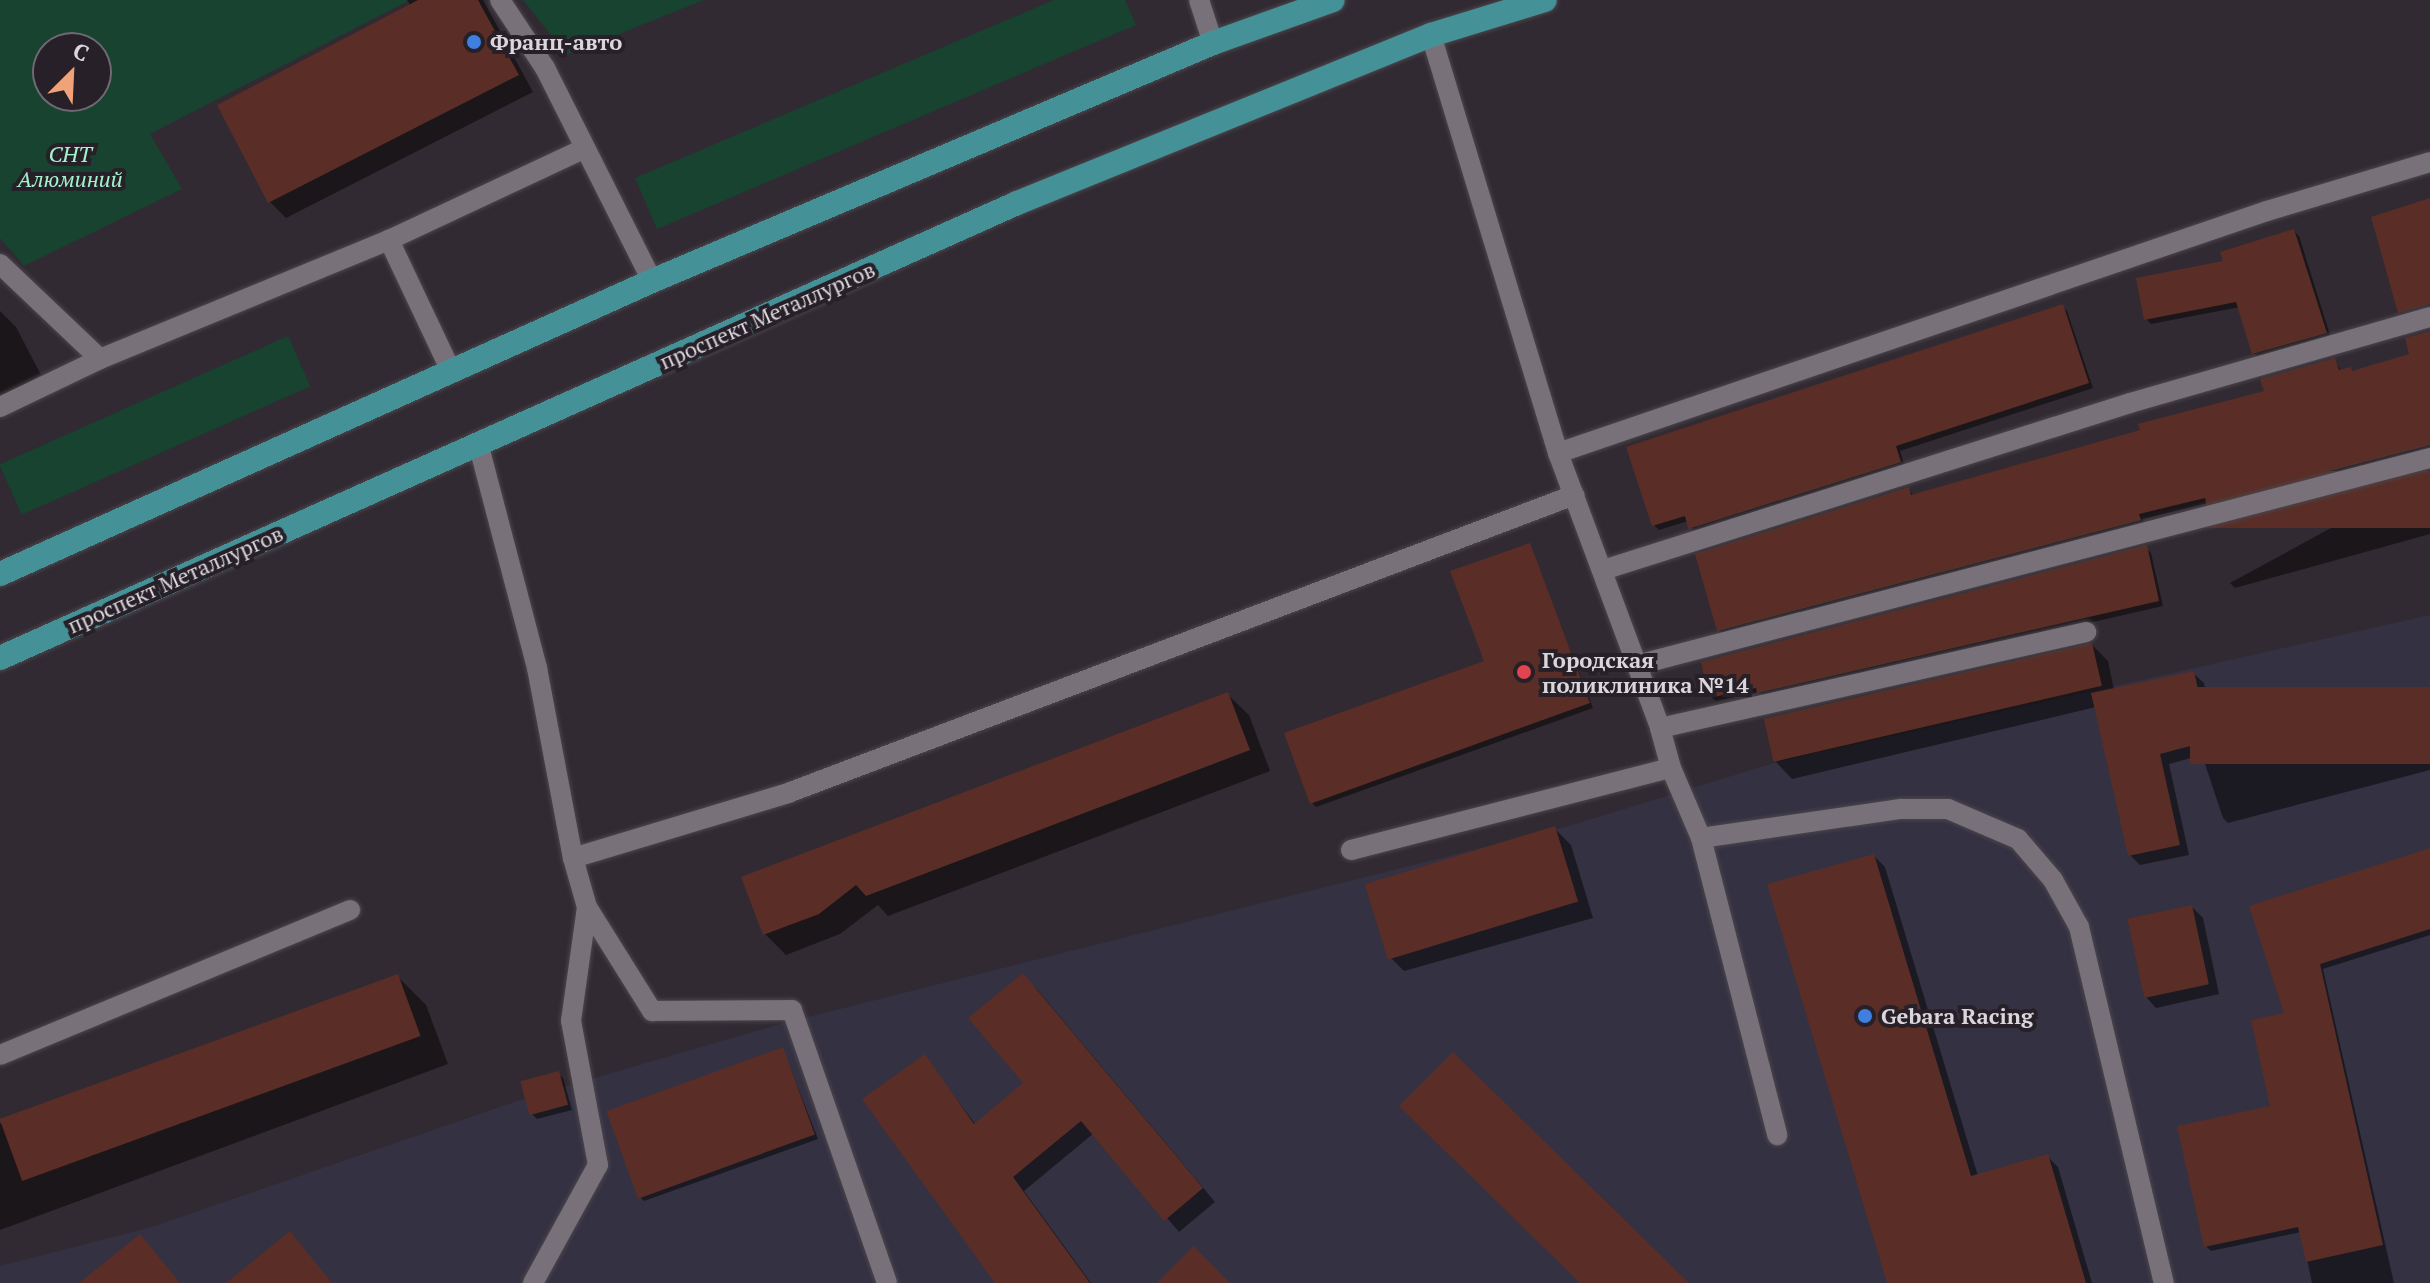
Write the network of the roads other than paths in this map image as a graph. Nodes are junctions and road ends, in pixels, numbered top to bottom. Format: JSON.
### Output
{"nodes":[{"id":1,"x":500,"y":0,"type":"edge"},
{"id":2,"x":1199,"y":0,"type":"edge"},
{"id":3,"x":1333,"y":0,"type":"edge"},
{"id":4,"x":1545,"y":0,"type":"edge"},
{"id":5,"x":1431,"y":35,"type":"junction"},
{"id":6,"x":1213,"y":43,"type":"junction"},
{"id":7,"x":583,"y":149,"type":"junction"},
{"id":8,"x":2430,"y":162,"type":"edge"},
{"id":9,"x":389,"y":240,"type":"junction"},
{"id":10,"x":0,"y":264,"type":"edge"},
{"id":11,"x":652,"y":281,"type":"junction"},
{"id":12,"x":2430,"y":317,"type":"edge"},
{"id":13,"x":100,"y":359,"type":"junction"},
{"id":14,"x":450,"y":369,"type":"junction"},
{"id":15,"x":0,"y":407,"type":"edge"},
{"id":16,"x":478,"y":443,"type":"junction"},
{"id":17,"x":1558,"y":453,"type":"junction"},
{"id":18,"x":2430,"y":458,"type":"edge"},
{"id":19,"x":1574,"y":495,"type":"junction"},
{"id":20,"x":1603,"y":570,"type":"junction"},
{"id":21,"x":0,"y":574,"type":"edge"},
{"id":22,"x":2086,"y":632,"type":"dead end"},
{"id":23,"x":0,"y":658,"type":"edge"},
{"id":24,"x":1637,"y":665,"type":"junction"},
{"id":25,"x":1660,"y":728,"type":"junction"},
{"id":26,"x":1671,"y":768,"type":"junction"},
{"id":27,"x":1701,"y":838,"type":"junction"},
{"id":28,"x":1351,"y":850,"type":"dead end"},
{"id":29,"x":573,"y":858,"type":"junction"},
{"id":30,"x":587,"y":907,"type":"junction"},
{"id":31,"x":350,"y":910,"type":"dead end"},
{"id":32,"x":0,"y":1055,"type":"edge"},
{"id":33,"x":1777,"y":1135,"type":"dead end"},
{"id":34,"x":533,"y":1283,"type":"edge"},
{"id":35,"x":887,"y":1283,"type":"edge"},
{"id":36,"x":2164,"y":1283,"type":"edge"}],
"edges":[{"from":1,"to":7,"type":"lane"},
{"from":2,"to":6,"type":"lane"},
{"from":3,"to":6,"type":"main road"},
{"from":4,"to":5,"type":"main road","name":"проспект Металлургов"},
{"from":5,"to":16,"type":"main road","name":"проспект Металлургов"},
{"from":5,"to":17,"type":"lane"},
{"from":6,"to":11,"type":"main road"},
{"from":7,"to":9,"type":"lane"},
{"from":7,"to":11,"type":"lane"},
{"from":8,"to":17,"type":"lane"},
{"from":9,"to":13,"type":"lane"},
{"from":9,"to":14,"type":"lane"},
{"from":10,"to":13,"type":"lane"},
{"from":11,"to":14,"type":"main road"},
{"from":12,"to":20,"type":"lane"},
{"from":13,"to":15,"type":"lane"},
{"from":14,"to":21,"type":"main road"},
{"from":16,"to":23,"type":"main road","name":"проспект Металлургов"},
{"from":16,"to":29,"type":"lane"},
{"from":17,"to":19,"type":"lane"},
{"from":18,"to":24,"type":"lane"},
{"from":19,"to":20,"type":"lane"},
{"from":19,"to":29,"type":"lane"},
{"from":20,"to":24,"type":"lane"},
{"from":22,"to":25,"type":"lane"},
{"from":24,"to":25,"type":"lane"},
{"from":25,"to":26,"type":"lane"},
{"from":26,"to":27,"type":"lane"},
{"from":26,"to":28,"type":"lane"},
{"from":27,"to":33,"type":"lane"},
{"from":27,"to":36,"type":"lane"},
{"from":29,"to":30,"type":"lane"},
{"from":30,"to":34,"type":"lane"},
{"from":30,"to":35,"type":"lane"},
{"from":31,"to":32,"type":"lane"}]}
